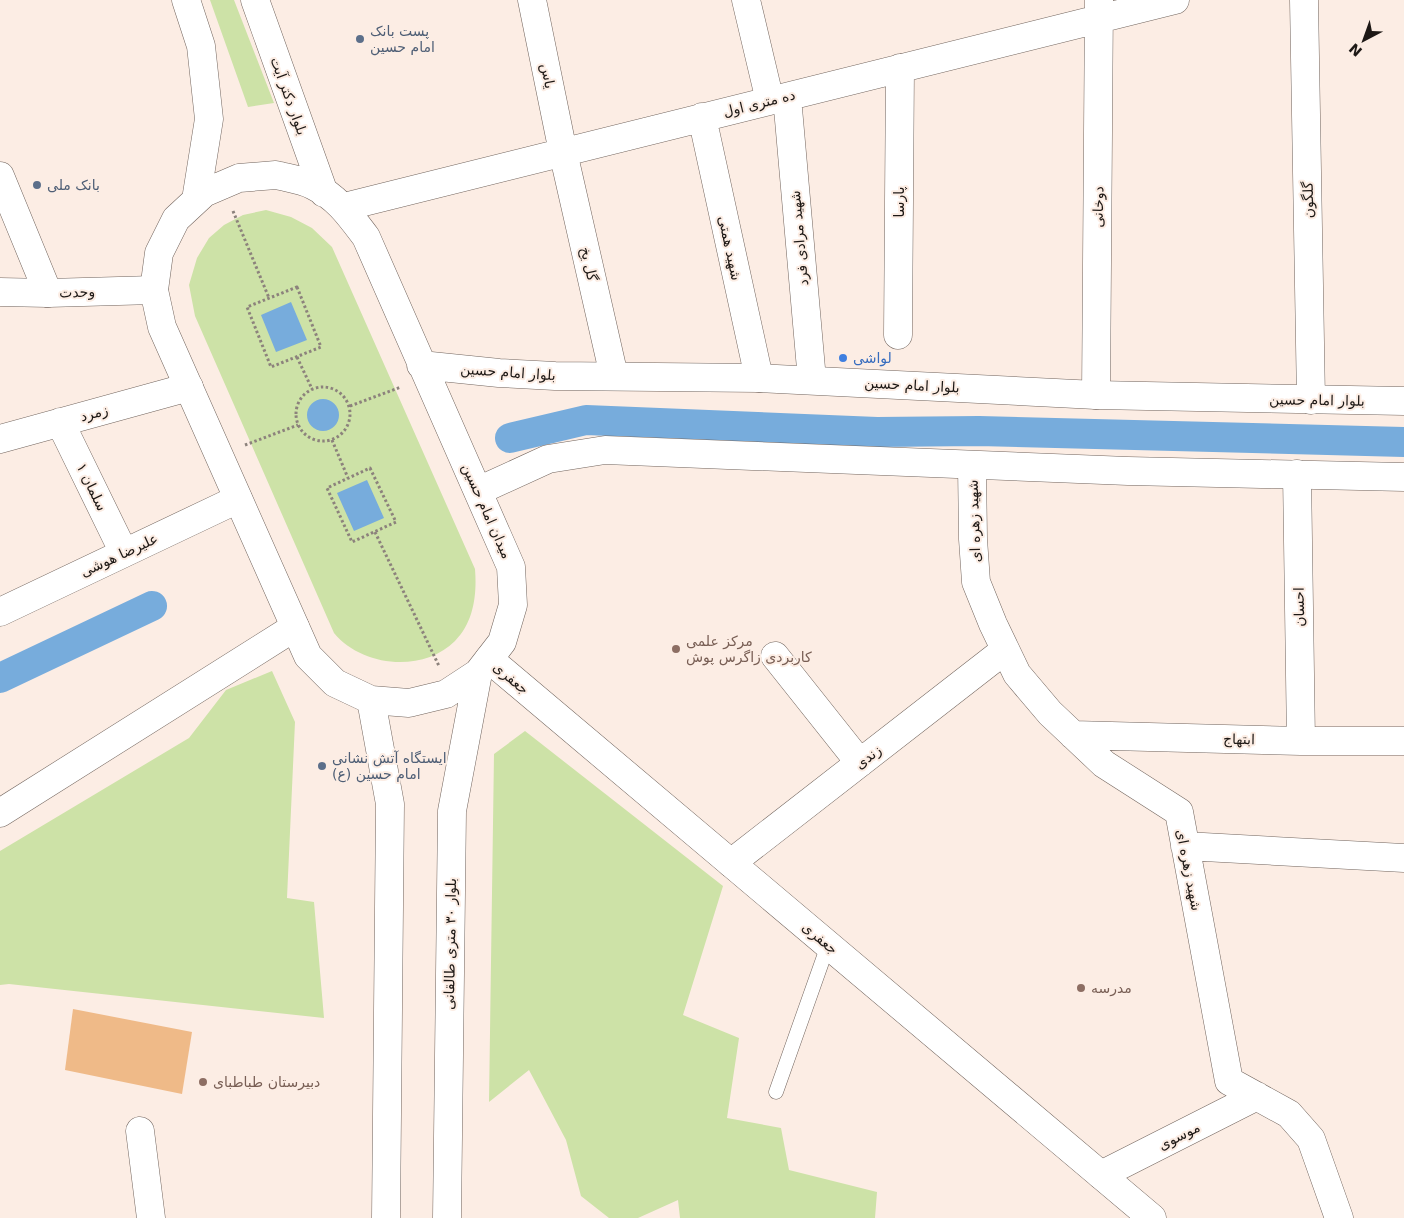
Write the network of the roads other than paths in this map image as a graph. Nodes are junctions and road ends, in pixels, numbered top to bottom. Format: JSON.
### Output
{"nodes":[{"id":1,"x":186,"y":0,"type":"edge"},
{"id":2,"x":254,"y":0,"type":"edge"},
{"id":3,"x":532,"y":0,"type":"edge"},
{"id":4,"x":746,"y":0,"type":"edge"},
{"id":5,"x":1175,"y":0,"type":"edge"},
{"id":6,"x":1304,"y":0,"type":"edge"},
{"id":7,"x":1099,"y":9,"type":"edge"},
{"id":8,"x":900,"y":68,"type":"junction"},
{"id":9,"x":778,"y":99,"type":"junction"},
{"id":10,"x":702,"y":117,"type":"junction"},
{"id":11,"x":563,"y":152,"type":"junction"},
{"id":12,"x":0,"y":176,"type":"edge"},
{"id":13,"x":196,"y":200,"type":"junction"},
{"id":14,"x":334,"y":200,"type":"junction"},
{"id":15,"x":154,"y":290,"type":"junction"},
{"id":16,"x":0,"y":292,"type":"edge"},
{"id":17,"x":48,"y":293,"type":"junction"},
{"id":18,"x":898,"y":335,"type":"dead end"},
{"id":19,"x":424,"y":371,"type":"junction"},
{"id":20,"x":614,"y":376,"type":"junction"},
{"id":21,"x":758,"y":378,"type":"junction"},
{"id":22,"x":812,"y":380,"type":"junction"},
{"id":23,"x":189,"y":387,"type":"junction"},
{"id":24,"x":1096,"y":395,"type":"junction"},
{"id":25,"x":1311,"y":400,"type":"junction"},
{"id":26,"x":1404,"y":401,"type":"edge"},
{"id":27,"x":60,"y":422,"type":"junction"},
{"id":28,"x":0,"y":439,"type":"edge"},
{"id":29,"x":972,"y":466,"type":"junction"},
{"id":30,"x":1297,"y":474,"type":"junction"},
{"id":31,"x":1404,"y":477,"type":"edge"},
{"id":32,"x":478,"y":490,"type":"junction"},
{"id":33,"x":238,"y":499,"type":"junction"},
{"id":34,"x":124,"y":553,"type":"junction"},
{"id":35,"x":0,"y":612,"type":"edge"},
{"id":36,"x":295,"y":627,"type":"junction"},
{"id":37,"x":1005,"y":650,"type":"junction"},
{"id":38,"x":775,"y":656,"type":"dead end"},
{"id":39,"x":483,"y":666,"type":"junction"},
{"id":40,"x":370,"y":700,"type":"junction"},
{"id":41,"x":1073,"y":735,"type":"junction"},
{"id":42,"x":1301,"y":741,"type":"junction"},
{"id":43,"x":1404,"y":741,"type":"edge"},
{"id":44,"x":860,"y":763,"type":"junction"},
{"id":45,"x":0,"y":813,"type":"edge"},
{"id":46,"x":1185,"y":846,"type":"junction"},
{"id":47,"x":1404,"y":858,"type":"edge"},
{"id":48,"x":731,"y":863,"type":"junction"},
{"id":49,"x":828,"y":945,"type":"junction"},
{"id":50,"x":776,"y":1092,"type":"dead end"},
{"id":51,"x":1257,"y":1096,"type":"junction"},
{"id":52,"x":140,"y":1131,"type":"dead end"},
{"id":53,"x":1101,"y":1175,"type":"junction"},
{"id":54,"x":151,"y":1218,"type":"edge"},
{"id":55,"x":386,"y":1218,"type":"edge"},
{"id":56,"x":447,"y":1218,"type":"edge"},
{"id":57,"x":1152,"y":1218,"type":"edge"},
{"id":58,"x":1339,"y":1218,"type":"edge"}],
"edges":[{"from":1,"to":13,"type":"street"},
{"from":2,"to":14,"type":"street","name":"بلوار دکتر آیت"},
{"from":3,"to":11,"type":"street","name":"یاس"},
{"from":4,"to":9,"type":"street","name":"شهید مرادی فرد"},
{"from":5,"to":7,"type":"street","name":"ده متری اول"},
{"from":6,"to":25,"type":"street","name":"گلگون"},
{"from":7,"to":8,"type":"street","name":"ده متری اول"},
{"from":7,"to":24,"type":"street","name":"دوخانی"},
{"from":8,"to":9,"type":"street","name":"ده متری اول"},
{"from":8,"to":18,"type":"street","name":"پارسا"},
{"from":9,"to":10,"type":"street","name":"ده متری اول"},
{"from":9,"to":22,"type":"street","name":"شهید مرادی فرد"},
{"from":10,"to":11,"type":"street","name":"ده متری اول"},
{"from":10,"to":21,"type":"street","name":"شهید همتی"},
{"from":11,"to":14,"type":"street","name":"ده متری اول"},
{"from":11,"to":20,"type":"street","name":"گل یخ"},
{"from":12,"to":17,"type":"street"},
{"from":13,"to":14,"type":"street","name":"میدان امام حسین"},
{"from":13,"to":15,"type":"street","name":"میدان امام حسین"},
{"from":14,"to":19,"type":"street","name":"میدان امام حسین"},
{"from":15,"to":17,"type":"street","name":"وحدت"},
{"from":15,"to":23,"type":"street","name":"میدان امام حسین"},
{"from":16,"to":17,"type":"street","name":"وحدت"},
{"from":19,"to":20,"type":"street","name":"بلوار امام حسین"},
{"from":19,"to":32,"type":"street","name":"میدان امام حسین"},
{"from":20,"to":21,"type":"street","name":"بلوار امام حسین"},
{"from":21,"to":22,"type":"street","name":"بلوار امام حسین"},
{"from":22,"to":24,"type":"street","name":"بلوار امام حسین"},
{"from":23,"to":27,"type":"street","name":"زمرد"},
{"from":23,"to":33,"type":"street","name":"میدان امام حسین"},
{"from":24,"to":25,"type":"street","name":"بلوار امام حسین"},
{"from":25,"to":26,"type":"street","name":"بلوار امام حسین"},
{"from":27,"to":28,"type":"street","name":"زمرد"},
{"from":27,"to":34,"type":"street","name":"سلمان ۱"},
{"from":29,"to":30,"type":"street"},
{"from":29,"to":32,"type":"street"},
{"from":29,"to":37,"type":"street","name":"شهید زهره ای"},
{"from":30,"to":31,"type":"street"},
{"from":30,"to":42,"type":"street","name":"احسان"},
{"from":32,"to":39,"type":"street","name":"میدان امام حسین"},
{"from":33,"to":34,"type":"street","name":"علیرضا هوشی"},
{"from":33,"to":36,"type":"street","name":"میدان امام حسین"},
{"from":34,"to":35,"type":"street","name":"علیرضا هوشی"},
{"from":36,"to":40,"type":"street","name":"میدان امام حسین"},
{"from":36,"to":45,"type":"street"},
{"from":37,"to":41,"type":"street","name":"شهید زهره ای"},
{"from":37,"to":44,"type":"street","name":"زندی"},
{"from":38,"to":44,"type":"street"},
{"from":39,"to":40,"type":"street","name":"میدان امام حسین"},
{"from":39,"to":48,"type":"street","name":"جعفری"},
{"from":39,"to":56,"type":"street","name":"بلوار ۳۰ متری طالقانی"},
{"from":40,"to":55,"type":"street"},
{"from":41,"to":42,"type":"street","name":"ابتهاج"},
{"from":41,"to":46,"type":"street","name":"شهید زهره ای"},
{"from":42,"to":43,"type":"street","name":"ابتهاج"},
{"from":44,"to":48,"type":"street","name":"زندی"},
{"from":46,"to":47,"type":"street"},
{"from":46,"to":51,"type":"street","name":"شهید زهره ای"},
{"from":48,"to":49,"type":"street","name":"جعفری"},
{"from":49,"to":50,"type":"lane"},
{"from":49,"to":53,"type":"street","name":"جعفری"},
{"from":51,"to":53,"type":"street","name":"موسوی"},
{"from":51,"to":58,"type":"street","name":"شهید زهره ای"},
{"from":52,"to":54,"type":"street"},
{"from":53,"to":57,"type":"street","name":"جعفری"}]}
